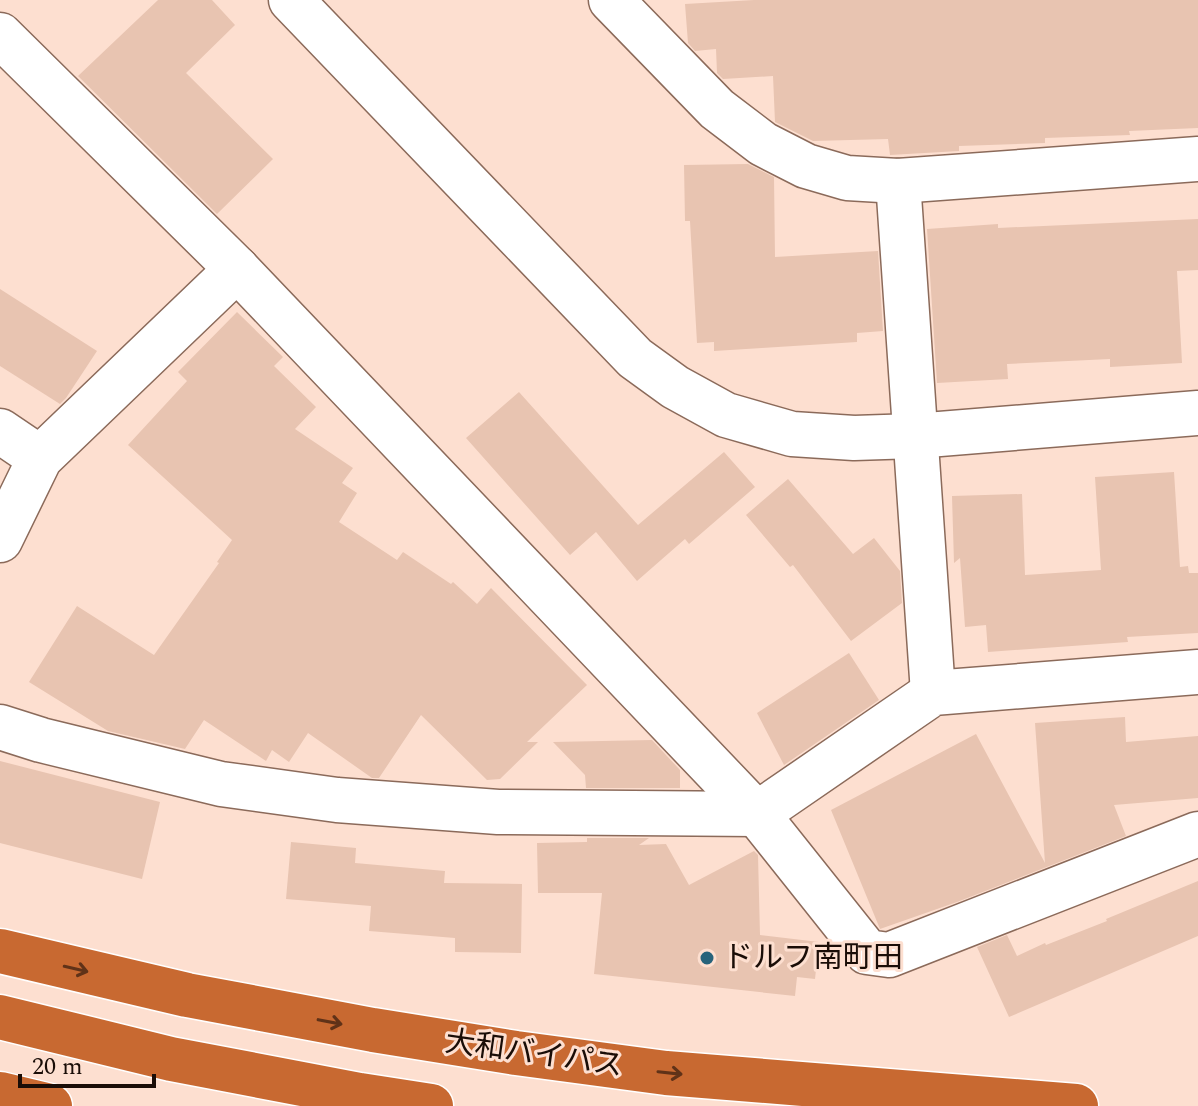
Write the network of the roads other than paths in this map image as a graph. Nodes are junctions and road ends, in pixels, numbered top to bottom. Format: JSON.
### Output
{"nodes":[{"id":1,"x":291,"y":0,"type":"edge"},
{"id":2,"x":611,"y":0,"type":"edge"},
{"id":3,"x":0,"y":35,"type":"edge"},
{"id":4,"x":1198,"y":159,"type":"edge"},
{"id":5,"x":898,"y":181,"type":"junction"},
{"id":6,"x":237,"y":269,"type":"junction"},
{"id":7,"x":1198,"y":413,"type":"edge"},
{"id":8,"x":0,"y":431,"type":"edge"},
{"id":9,"x":915,"y":436,"type":"junction"},
{"id":10,"x":40,"y":458,"type":"junction"},
{"id":11,"x":0,"y":540,"type":"edge"},
{"id":12,"x":1198,"y":672,"type":"edge"},
{"id":13,"x":933,"y":693,"type":"junction"},
{"id":14,"x":0,"y":727,"type":"edge"},
{"id":15,"x":757,"y":814,"type":"junction"},
{"id":16,"x":1198,"y":834,"type":"edge"},
{"id":17,"x":0,"y":951,"type":"edge"},
{"id":18,"x":0,"y":1017,"type":"edge"},
{"id":19,"x":0,"y":1094,"type":"edge"},
{"id":20,"x":50,"y":1106,"type":"edge"},
{"id":21,"x":431,"y":1106,"type":"edge"},
{"id":22,"x":1076,"y":1106,"type":"edge"}],
"edges":[{"from":1,"to":9,"type":"street"},
{"from":2,"to":5,"type":"street"},
{"from":3,"to":6,"type":"street"},
{"from":4,"to":5,"type":"street"},
{"from":5,"to":9,"type":"street"},
{"from":6,"to":10,"type":"street"},
{"from":6,"to":15,"type":"street"},
{"from":7,"to":9,"type":"street"},
{"from":8,"to":10,"type":"street"},
{"from":9,"to":13,"type":"street"},
{"from":10,"to":11,"type":"street"},
{"from":12,"to":13,"type":"street"},
{"from":13,"to":15,"type":"street"},
{"from":14,"to":15,"type":"street"},
{"from":15,"to":16,"type":"street"},
{"from":17,"to":22,"type":"highway","name":"大和バイパス","one_way":true},
{"from":18,"to":21,"type":"highway"},
{"from":19,"to":20,"type":"highway"}]}
